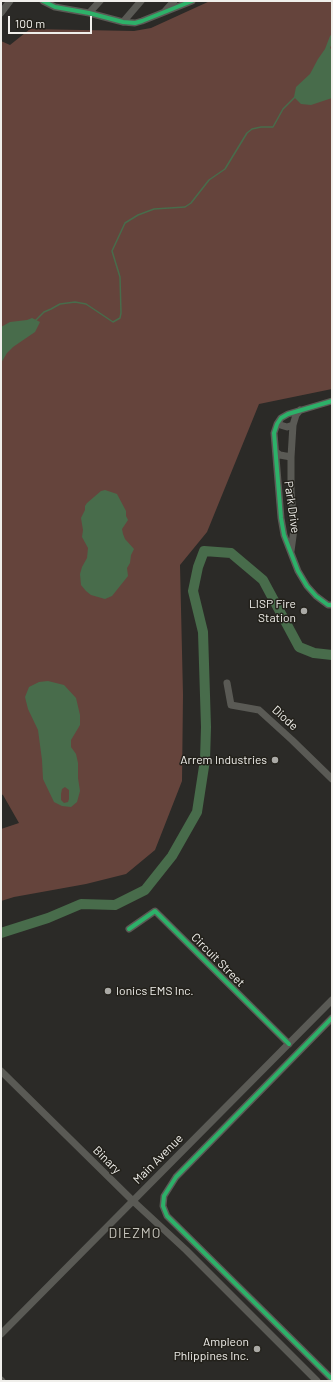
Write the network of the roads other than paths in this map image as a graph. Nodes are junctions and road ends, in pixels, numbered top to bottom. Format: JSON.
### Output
{"nodes":[{"id":1,"x":43,"y":1,"type":"edge"},
{"id":2,"x":100,"y":1,"type":"edge"},
{"id":3,"x":141,"y":1,"type":"edge"},
{"id":4,"x":174,"y":1,"type":"edge"},
{"id":5,"x":192,"y":1,"type":"edge"},
{"id":6,"x":9,"y":2,"type":"edge"},
{"id":7,"x":58,"y":4,"type":"edge"},
{"id":8,"x":1,"y":13,"type":"edge"},
{"id":9,"x":90,"y":13,"type":"junction"},
{"id":10,"x":164,"y":13,"type":"junction"},
{"id":11,"x":123,"y":22,"type":"junction"},
{"id":12,"x":332,"y":401,"type":"edge"},
{"id":13,"x":300,"y":409,"type":"junction"},
{"id":14,"x":277,"y":424,"type":"junction"},
{"id":15,"x":293,"y":425,"type":"junction"},
{"id":16,"x":276,"y":452,"type":"junction"},
{"id":17,"x":291,"y":457,"type":"junction"},
{"id":18,"x":291,"y":552,"type":"junction"},
{"id":19,"x":332,"y":605,"type":"edge"},
{"id":20,"x":227,"y":683,"type":"dead end"},
{"id":21,"x":332,"y":780,"type":"edge"},
{"id":22,"x":129,"y":929,"type":"dead end"},
{"id":23,"x":332,"y":1000,"type":"edge"},
{"id":24,"x":332,"y":1018,"type":"edge"},
{"id":25,"x":289,"y":1044,"type":"junction"},
{"id":26,"x":1,"y":1071,"type":"edge"},
{"id":27,"x":133,"y":1201,"type":"junction"},
{"id":28,"x":1,"y":1334,"type":"edge"},
{"id":29,"x":332,"y":1378,"type":"edge"},
{"id":30,"x":317,"y":1381,"type":"edge"}],
"edges":[{"from":1,"to":7,"type":"street"},
{"from":2,"to":9,"type":"street"},
{"from":3,"to":11,"type":"street"},
{"from":4,"to":10,"type":"street"},
{"from":5,"to":10,"type":"street"},
{"from":6,"to":8,"type":"street"},
{"from":7,"to":9,"type":"street"},
{"from":9,"to":11,"type":"street"},
{"from":10,"to":11,"type":"street"},
{"from":12,"to":13,"type":"street"},
{"from":13,"to":14,"type":"street"},
{"from":13,"to":15,"type":"street","name":"Park Drive"},
{"from":14,"to":15,"type":"street"},
{"from":14,"to":16,"type":"street","name":"Park Drive"},
{"from":15,"to":17,"type":"street","name":"Park Drive"},
{"from":16,"to":17,"type":"street"},
{"from":16,"to":18,"type":"street","name":"Park Drive"},
{"from":17,"to":18,"type":"street","name":"Park Drive"},
{"from":18,"to":19,"type":"street","name":"Park Drive"},
{"from":20,"to":21,"type":"street","name":"Diode"},
{"from":22,"to":25,"type":"street","name":"Circuit Street"},
{"from":23,"to":25,"type":"street","name":"Main Avenue"},
{"from":24,"to":29,"type":"street"},
{"from":25,"to":27,"type":"street","name":"Main Avenue"},
{"from":26,"to":27,"type":"street","name":"Binary"},
{"from":27,"to":28,"type":"street","name":"Main Avenue"},
{"from":27,"to":30,"type":"street","name":"Binary"}]}
